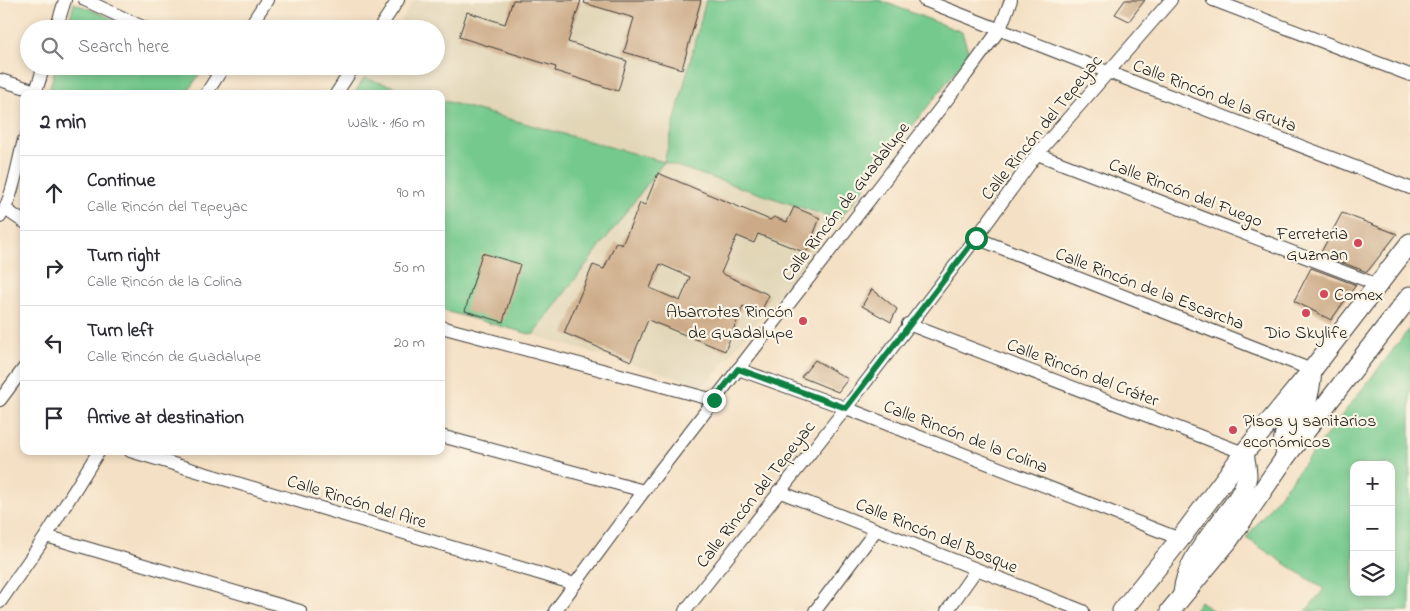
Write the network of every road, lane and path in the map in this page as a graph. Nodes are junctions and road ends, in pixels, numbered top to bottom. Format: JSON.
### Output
{"nodes":[{"id":1,"x":65,"y":0,"type":"edge"},
{"id":2,"x":85,"y":0,"type":"edge"},
{"id":3,"x":267,"y":0,"type":"edge"},
{"id":4,"x":398,"y":0,"type":"edge"},
{"id":5,"x":924,"y":0,"type":"edge"},
{"id":6,"x":1011,"y":0,"type":"edge"},
{"id":7,"x":1171,"y":0,"type":"edge"},
{"id":8,"x":1213,"y":0,"type":"edge"},
{"id":9,"x":59,"y":20,"type":"edge"},
{"id":10,"x":128,"y":20,"type":"edge"},
{"id":11,"x":254,"y":20,"type":"edge"},
{"id":12,"x":385,"y":20,"type":"edge"},
{"id":13,"x":1000,"y":29,"type":"junction"},
{"id":14,"x":1108,"y":72,"type":"junction"},
{"id":15,"x":41,"y":75,"type":"edge"},
{"id":16,"x":214,"y":75,"type":"edge"},
{"id":17,"x":348,"y":75,"type":"edge"},
{"id":18,"x":1410,"y":75,"type":"edge"},
{"id":19,"x":0,"y":80,"type":"edge"},
{"id":20,"x":30,"y":90,"type":"edge"},
{"id":21,"x":37,"y":90,"type":"edge"},
{"id":22,"x":208,"y":90,"type":"edge"},
{"id":23,"x":339,"y":90,"type":"edge"},
{"id":24,"x":20,"y":151,"type":"edge"},
{"id":25,"x":1037,"y":154,"type":"junction"},
{"id":26,"x":6,"y":188,"type":"edge"},
{"id":27,"x":1410,"y":188,"type":"edge"},
{"id":28,"x":2,"y":213,"type":"edge"},
{"id":29,"x":20,"y":220,"type":"edge"},
{"id":30,"x":976,"y":238,"type":"junction"},
{"id":31,"x":1410,"y":243,"type":"edge"},
{"id":32,"x":1378,"y":285,"type":"junction"},
{"id":33,"x":1410,"y":296,"type":"edge"},
{"id":34,"x":908,"y":324,"type":"junction"},
{"id":35,"x":445,"y":328,"type":"edge"},
{"id":36,"x":738,"y":369,"type":"junction"},
{"id":37,"x":1312,"y":370,"type":"junction"},
{"id":38,"x":20,"y":373,"type":"edge"},
{"id":39,"x":0,"y":400,"type":"edge"},
{"id":40,"x":714,"y":400,"type":"junction"},
{"id":41,"x":846,"y":408,"type":"junction"},
{"id":42,"x":445,"y":437,"type":"edge"},
{"id":43,"x":1244,"y":453,"type":"junction"},
{"id":44,"x":97,"y":455,"type":"edge"},
{"id":45,"x":143,"y":455,"type":"edge"},
{"id":46,"x":1287,"y":455,"type":"junction"},
{"id":47,"x":644,"y":490,"type":"junction"},
{"id":48,"x":778,"y":491,"type":"junction"},
{"id":49,"x":876,"y":530,"type":"junction"},
{"id":50,"x":46,"y":536,"type":"junction"},
{"id":51,"x":1180,"y":539,"type":"junction"},
{"id":52,"x":976,"y":570,"type":"junction"},
{"id":53,"x":574,"y":584,"type":"junction"},
{"id":54,"x":1183,"y":595,"type":"junction"},
{"id":55,"x":0,"y":602,"type":"edge"},
{"id":56,"x":300,"y":611,"type":"edge"},
{"id":57,"x":555,"y":611,"type":"edge"},
{"id":58,"x":684,"y":611,"type":"edge"},
{"id":59,"x":815,"y":611,"type":"edge"},
{"id":60,"x":947,"y":611,"type":"edge"},
{"id":61,"x":1083,"y":611,"type":"edge"},
{"id":62,"x":1122,"y":611,"type":"edge"},
{"id":63,"x":1170,"y":611,"type":"edge"}],
"edges":[{"from":1,"to":9,"type":"street"},
{"from":2,"to":10,"type":"street"},
{"from":3,"to":11,"type":"street"},
{"from":4,"to":12,"type":"street"},
{"from":5,"to":13,"type":"street","name":"Calle Rincón de la Gruta"},
{"from":6,"to":13,"type":"street","name":"Calle Rincón de Guadalupe"},
{"from":7,"to":14,"type":"street","name":"Calle Rincón del Tepeyac"},
{"from":8,"to":18,"type":"street"},
{"from":13,"to":14,"type":"street","name":"Calle Rincón de la Gruta"},
{"from":13,"to":36,"type":"street","name":"Calle Rincón de Guadalupe"},
{"from":14,"to":25,"type":"street","name":"Calle Rincón del Tepeyac"},
{"from":14,"to":27,"type":"street","name":"Calle Rincón de la Gruta"},
{"from":15,"to":21,"type":"street"},
{"from":16,"to":22,"type":"street"},
{"from":17,"to":23,"type":"street"},
{"from":19,"to":20,"type":"street"},
{"from":24,"to":26,"type":"street"},
{"from":25,"to":30,"type":"street","name":"Calle Rincón del Tepeyac"},
{"from":25,"to":32,"type":"street","name":"Calle Rincón del Fuego"},
{"from":26,"to":28,"type":"street"},
{"from":28,"to":29,"type":"street"},
{"from":30,"to":34,"type":"street","name":"Calle Rincón del Tepeyac"},
{"from":30,"to":37,"type":"street","name":"Calle Rincón de la Escarcha"},
{"from":31,"to":32,"type":"main road"},
{"from":32,"to":37,"type":"main road"},
{"from":33,"to":46,"type":"main road"},
{"from":34,"to":41,"type":"street","name":"Calle Rincón del Tepeyac"},
{"from":34,"to":43,"type":"street","name":"Calle Rincón del Cráter"},
{"from":35,"to":40,"type":"street"},
{"from":36,"to":40,"type":"street","name":"Calle Rincón de Guadalupe"},
{"from":36,"to":41,"type":"street","name":"Calle Rincón de la Colina"},
{"from":37,"to":43,"type":"main road"},
{"from":37,"to":46,"type":"main road"},
{"from":38,"to":39,"type":"street"},
{"from":40,"to":47,"type":"street","name":"Calle Rincón de Guadalupe"},
{"from":41,"to":48,"type":"street","name":"Calle Rincón del Tepeyac"},
{"from":41,"to":51,"type":"street","name":"Calle Rincón de la Colina"},
{"from":42,"to":47,"type":"street"},
{"from":43,"to":51,"type":"main road"},
{"from":43,"to":54,"type":"main road"},
{"from":44,"to":50,"type":"street"},
{"from":45,"to":53,"type":"street","name":"Calle Rincón del Aire"},
{"from":46,"to":54,"type":"main road"},
{"from":47,"to":53,"type":"street","name":"Calle Rincón de Guadalupe"},
{"from":48,"to":49,"type":"street","name":"Calle Rincón del Bosque"},
{"from":48,"to":58,"type":"street","name":"Calle Rincón del Tepeyac"},
{"from":49,"to":52,"type":"street","name":"Calle Rincón del Bosque"},
{"from":49,"to":59,"type":"street"},
{"from":50,"to":55,"type":"street"},
{"from":50,"to":56,"type":"street"},
{"from":51,"to":62,"type":"main road"},
{"from":52,"to":60,"type":"street"},
{"from":52,"to":61,"type":"street","name":"Calle Rincón del Bosque"},
{"from":53,"to":57,"type":"street","name":"Calle Rincón de Guadalupe"},
{"from":54,"to":63,"type":"main road"}]}
